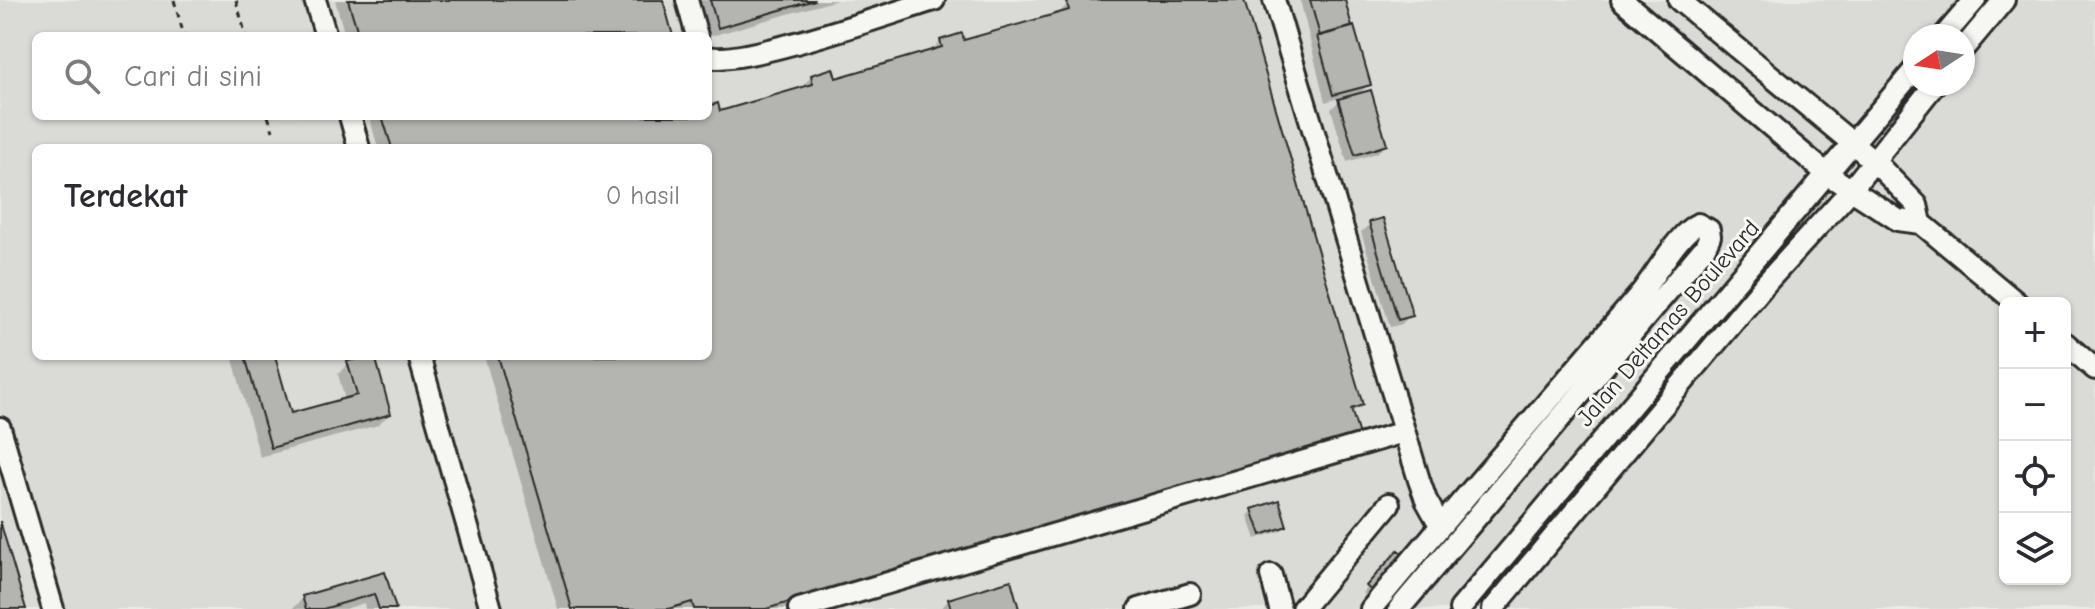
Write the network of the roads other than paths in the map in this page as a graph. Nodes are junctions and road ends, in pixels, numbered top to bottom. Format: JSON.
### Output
{"nodes":[{"id":1,"x":315,"y":0,"type":"edge"},
{"id":2,"x":687,"y":0,"type":"edge"},
{"id":3,"x":934,"y":0,"type":"edge"},
{"id":4,"x":1274,"y":0,"type":"edge"},
{"id":5,"x":1622,"y":0,"type":"edge"},
{"id":6,"x":1679,"y":0,"type":"edge"},
{"id":7,"x":1975,"y":0,"type":"edge"},
{"id":8,"x":2004,"y":0,"type":"edge"},
{"id":9,"x":1954,"y":24,"type":"edge"},
{"id":10,"x":325,"y":32,"type":"edge"},
{"id":11,"x":696,"y":32,"type":"edge"},
{"id":12,"x":1975,"y":35,"type":"edge"},
{"id":13,"x":712,"y":57,"type":"edge"},
{"id":14,"x":1903,"y":83,"type":"edge"},
{"id":15,"x":1925,"y":96,"type":"edge"},
{"id":16,"x":351,"y":120,"type":"edge"},
{"id":17,"x":358,"y":144,"type":"edge"},
{"id":18,"x":1851,"y":144,"type":"junction"},
{"id":19,"x":1874,"y":161,"type":"junction"},
{"id":20,"x":1827,"y":174,"type":"junction"},
{"id":21,"x":1850,"y":191,"type":"junction"},
{"id":22,"x":1921,"y":223,"type":"junction"},
{"id":23,"x":2010,"y":297,"type":"edge"},
{"id":24,"x":2071,"y":348,"type":"edge"},
{"id":25,"x":420,"y":360,"type":"edge"},
{"id":26,"x":2095,"y":369,"type":"edge"},
{"id":27,"x":0,"y":428,"type":"edge"},
{"id":28,"x":1404,"y":432,"type":"junction"},
{"id":29,"x":1389,"y":504,"type":"dead end"},
{"id":30,"x":1440,"y":525,"type":"junction"},
{"id":31,"x":1271,"y":575,"type":"dead end"},
{"id":32,"x":1190,"y":594,"type":"dead end"},
{"id":33,"x":53,"y":609,"type":"edge"},
{"id":34,"x":491,"y":609,"type":"edge"},
{"id":35,"x":799,"y":609,"type":"edge"},
{"id":36,"x":1139,"y":609,"type":"edge"},
{"id":37,"x":1280,"y":609,"type":"edge"},
{"id":38,"x":1302,"y":609,"type":"edge"},
{"id":39,"x":1371,"y":609,"type":"edge"},
{"id":40,"x":1399,"y":609,"type":"edge"},
{"id":41,"x":1460,"y":609,"type":"edge"},
{"id":42,"x":1493,"y":609,"type":"edge"}],
"edges":[{"from":1,"to":10,"type":"street"},
{"from":2,"to":11,"type":"street"},
{"from":3,"to":13,"type":"street"},
{"from":4,"to":28,"type":"street"},
{"from":5,"to":20,"type":"street"},
{"from":6,"to":18,"type":"street"},
{"from":7,"to":9,"type":"street"},
{"from":8,"to":12,"type":"street"},
{"from":14,"to":18,"type":"street","name":"Jalan Deltamas Boulevard"},
{"from":15,"to":19,"type":"street"},
{"from":16,"to":17,"type":"street"},
{"from":18,"to":19,"type":"street"},
{"from":18,"to":20,"type":"street","name":"Jalan Deltamas Boulevard"},
{"from":19,"to":21,"type":"street"},
{"from":19,"to":22,"type":"street"},
{"from":20,"to":21,"type":"street"},
{"from":20,"to":41,"type":"street","name":"Jalan Deltamas Boulevard"},
{"from":21,"to":22,"type":"street"},
{"from":21,"to":42,"type":"street"},
{"from":22,"to":23,"type":"street"},
{"from":24,"to":26,"type":"street"},
{"from":25,"to":34,"type":"street"},
{"from":27,"to":33,"type":"street"},
{"from":28,"to":30,"type":"street"},
{"from":28,"to":35,"type":"street"},
{"from":29,"to":38,"type":"street"},
{"from":30,"to":39,"type":"street"},
{"from":30,"to":40,"type":"street"},
{"from":31,"to":37,"type":"street"},
{"from":32,"to":36,"type":"street"}]}
